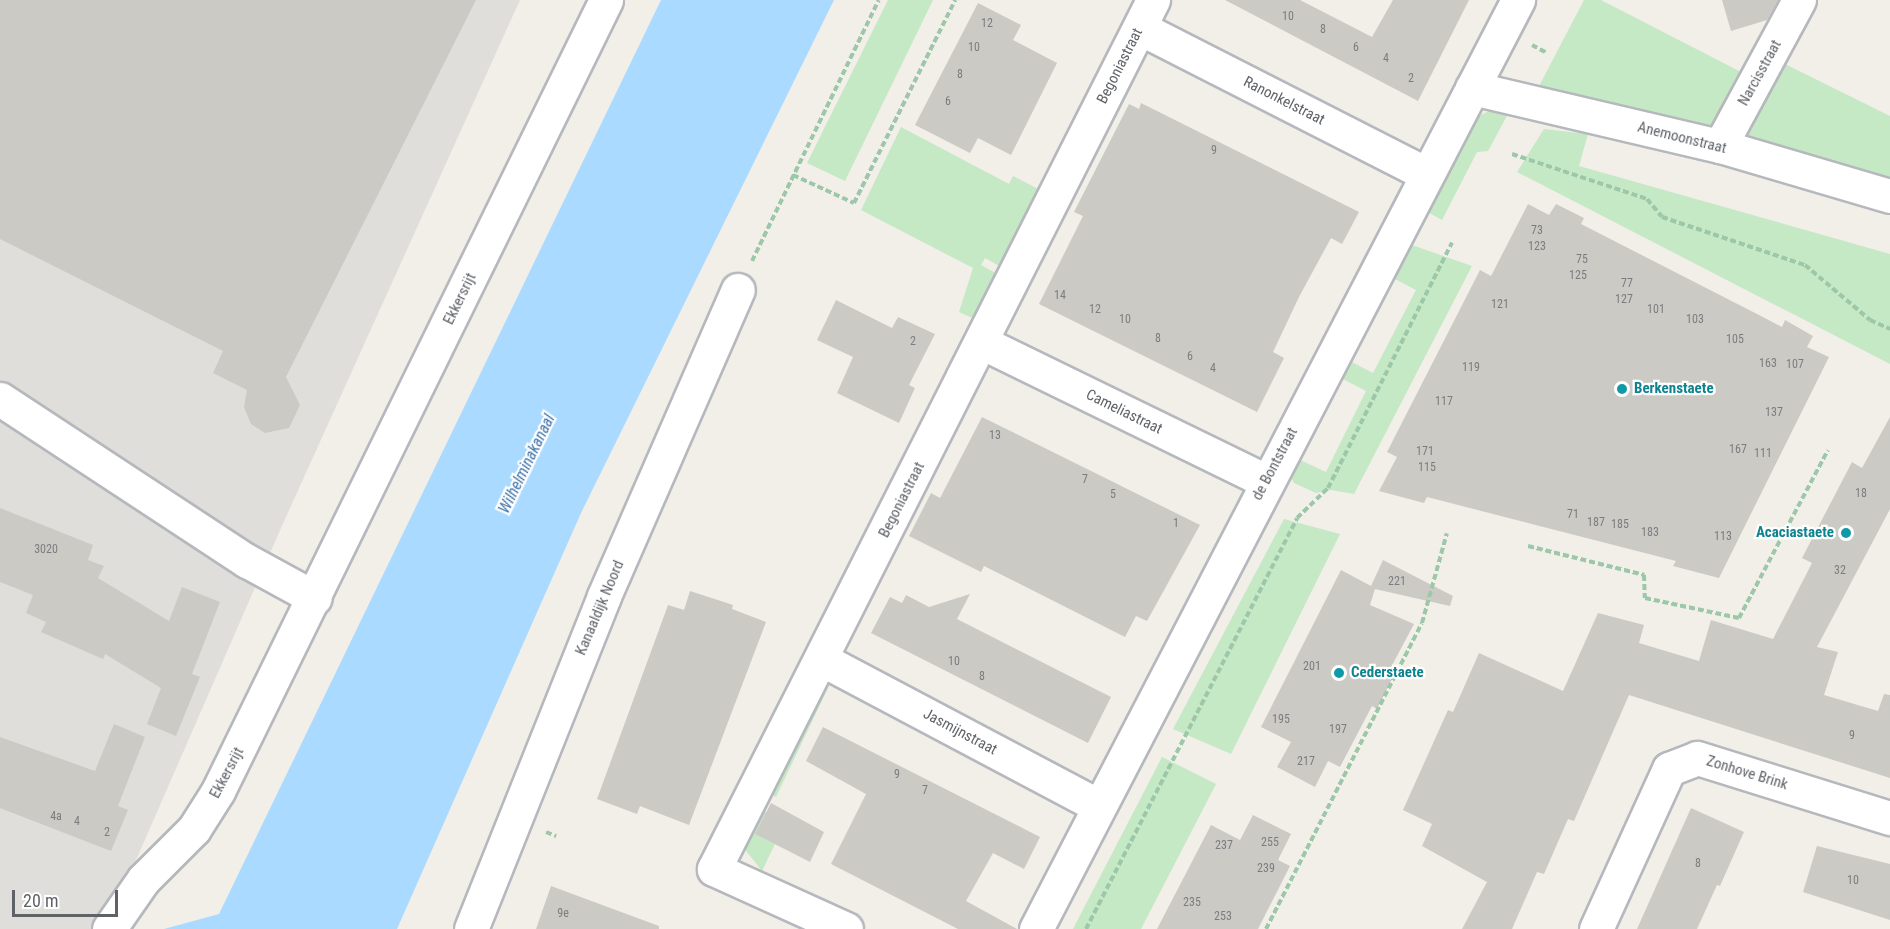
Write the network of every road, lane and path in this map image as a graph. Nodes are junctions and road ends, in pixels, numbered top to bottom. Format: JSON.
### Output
{"nodes":[{"id":1,"x":606,"y":0,"type":"edge"},
{"id":2,"x":879,"y":0,"type":"edge"},
{"id":3,"x":954,"y":0,"type":"edge"},
{"id":4,"x":1518,"y":0,"type":"edge"},
{"id":5,"x":1799,"y":0,"type":"edge"},
{"id":6,"x":1147,"y":14,"type":"edge"},
{"id":7,"x":1472,"y":88,"type":"junction"},
{"id":8,"x":1720,"y":146,"type":"junction"},
{"id":9,"x":1512,"y":154,"type":"dead end"},
{"id":10,"x":1427,"y":174,"type":"junction"},
{"id":11,"x":794,"y":175,"type":"junction"},
{"id":12,"x":1890,"y":195,"type":"edge"},
{"id":13,"x":1452,"y":242,"type":"dead end"},
{"id":14,"x":738,"y":290,"type":"joint"},
{"id":15,"x":1890,"y":329,"type":"edge"},
{"id":16,"x":983,"y":343,"type":"junction"},
{"id":17,"x":0,"y":399,"type":"edge"},
{"id":18,"x":1828,"y":450,"type":"dead end"},
{"id":19,"x":1266,"y":481,"type":"junction"},
{"id":20,"x":1447,"y":532,"type":"dead end"},
{"id":21,"x":1528,"y":546,"type":"dead end"},
{"id":22,"x":315,"y":597,"type":"junction"},
{"id":23,"x":821,"y":659,"type":"junction"},
{"id":24,"x":1100,"y":806,"type":"junction"},
{"id":25,"x":1890,"y":818,"type":"edge"},
{"id":26,"x":109,"y":929,"type":"edge"},
{"id":27,"x":471,"y":929,"type":"edge"},
{"id":28,"x":846,"y":929,"type":"edge"},
{"id":29,"x":1036,"y":929,"type":"edge"},
{"id":30,"x":1086,"y":929,"type":"edge"},
{"id":31,"x":1266,"y":929,"type":"edge"},
{"id":32,"x":1596,"y":929,"type":"edge"}],
"edges":[{"from":1,"to":22,"type":"street","name":"Ekkersrijt"},
{"from":2,"to":11,"type":"path"},
{"from":3,"to":11,"type":"path"},
{"from":4,"to":7,"type":"street","name":"de Bontstraat"},
{"from":5,"to":8,"type":"street","name":"Narcisstraat"},
{"from":6,"to":10,"type":"street","name":"Ranonkelstraat"},
{"from":6,"to":16,"type":"street","name":"Begoniastraat"},
{"from":7,"to":8,"type":"street","name":"Anemoonstraat"},
{"from":7,"to":10,"type":"street","name":"de Bontstraat"},
{"from":8,"to":12,"type":"street","name":"Anemoonstraat"},
{"from":9,"to":15,"type":"path"},
{"from":10,"to":19,"type":"street","name":"de Bontstraat"},
{"from":11,"to":14,"type":"path"},
{"from":13,"to":30,"type":"path"},
{"from":14,"to":27,"type":"street","name":"Kanaaldijk Noord"},
{"from":16,"to":19,"type":"street","name":"Cameliastraat"},
{"from":16,"to":23,"type":"street","name":"Begoniastraat"},
{"from":17,"to":22,"type":"street"},
{"from":18,"to":21,"type":"path"},
{"from":19,"to":24,"type":"street","name":"de Bontstraat"},
{"from":20,"to":31,"type":"path"},
{"from":22,"to":26,"type":"street","name":"Ekkersrijt"},
{"from":23,"to":24,"type":"street","name":"Jasmijnstraat"},
{"from":23,"to":28,"type":"street","name":"Begoniastraat"},
{"from":24,"to":29,"type":"street","name":"de Bontstraat"},
{"from":25,"to":32,"type":"street","name":"Zonhove Brink"}]}
